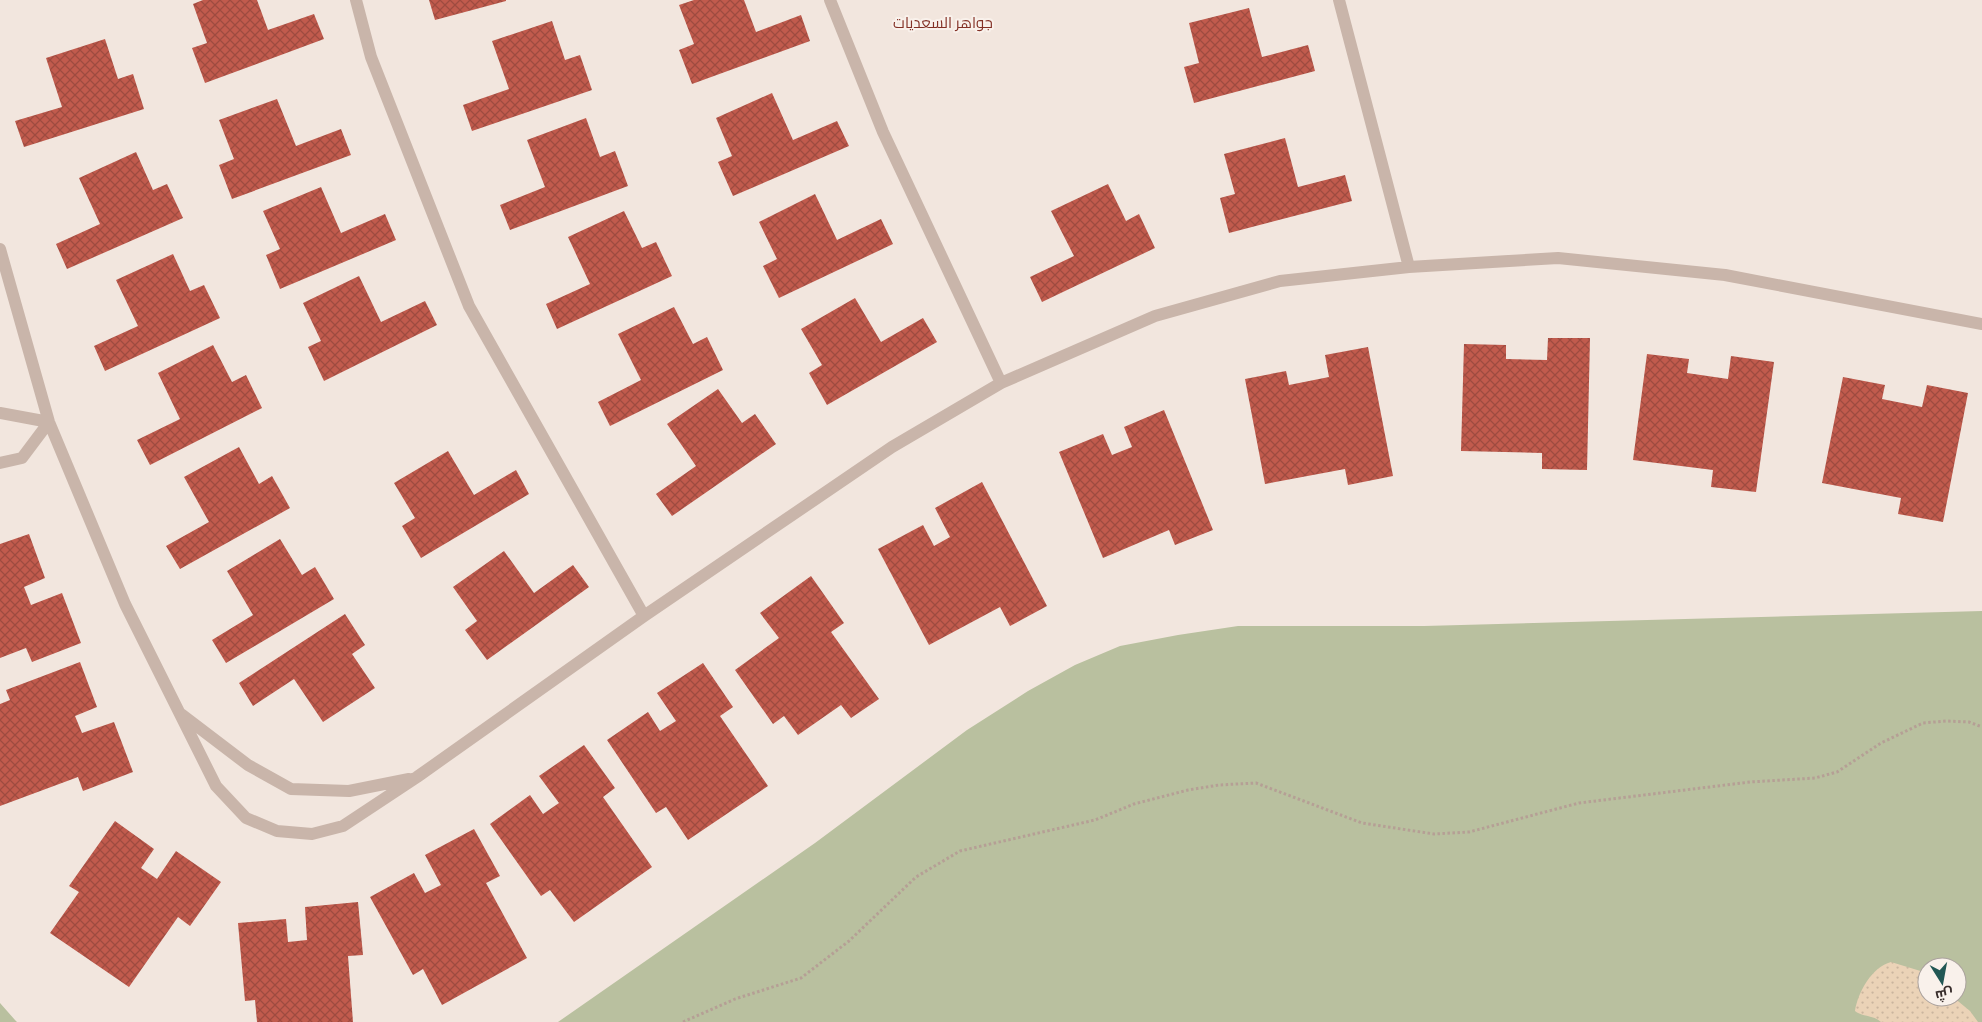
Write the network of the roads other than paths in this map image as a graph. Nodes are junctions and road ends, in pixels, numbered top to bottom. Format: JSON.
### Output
{"nodes":[{"id":1,"x":356,"y":0,"type":"edge"},
{"id":2,"x":830,"y":0,"type":"edge"},
{"id":3,"x":1339,"y":0,"type":"edge"},
{"id":4,"x":0,"y":249,"type":"edge"},
{"id":5,"x":1410,"y":267,"type":"junction"},
{"id":6,"x":1982,"y":324,"type":"edge"},
{"id":7,"x":1001,"y":383,"type":"junction"},
{"id":8,"x":0,"y":413,"type":"edge"},
{"id":9,"x":49,"y":422,"type":"junction"},
{"id":10,"x":0,"y":463,"type":"edge"},
{"id":11,"x":644,"y":616,"type":"junction"},
{"id":12,"x":179,"y":713,"type":"junction"},
{"id":13,"x":417,"y":777,"type":"junction"}],
"edges":[{"from":1,"to":11,"type":"street"},
{"from":2,"to":7,"type":"street"},
{"from":3,"to":5,"type":"street"},
{"from":4,"to":9,"type":"street"},
{"from":5,"to":6,"type":"street"},
{"from":5,"to":7,"type":"street"},
{"from":7,"to":11,"type":"street"},
{"from":8,"to":9,"type":"street"},
{"from":9,"to":10,"type":"street"},
{"from":9,"to":12,"type":"street"},
{"from":11,"to":13,"type":"street"},
{"from":12,"to":13,"type":"street"},
{"from":12,"to":13,"type":"street"}]}
